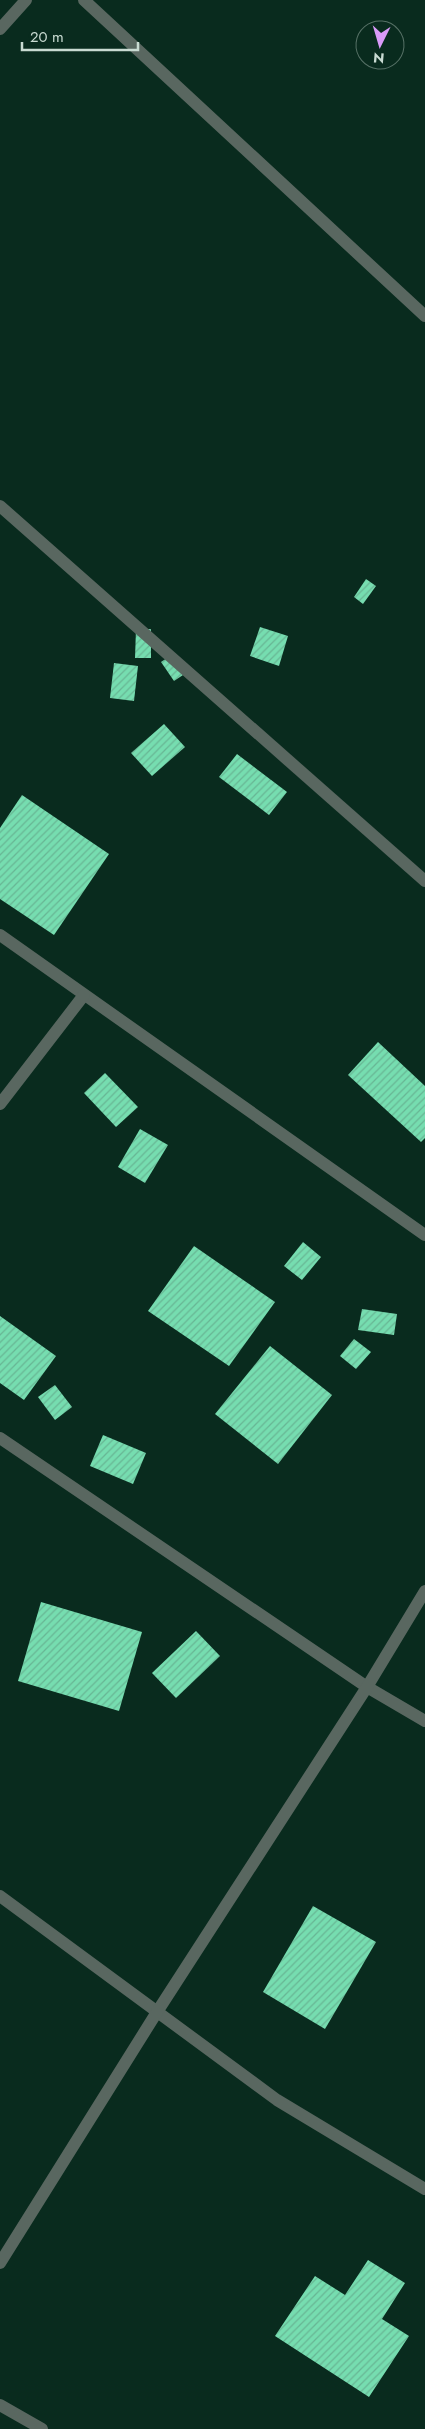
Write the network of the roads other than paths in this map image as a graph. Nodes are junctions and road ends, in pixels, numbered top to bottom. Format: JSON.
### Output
{"nodes":[{"id":1,"x":26,"y":0,"type":"edge"},
{"id":2,"x":84,"y":0,"type":"edge"},
{"id":3,"x":0,"y":29,"type":"edge"},
{"id":4,"x":425,"y":316,"type":"edge"},
{"id":5,"x":0,"y":506,"type":"edge"},
{"id":6,"x":425,"y":881,"type":"edge"},
{"id":7,"x":0,"y":935,"type":"edge"},
{"id":8,"x":84,"y":995,"type":"junction"},
{"id":9,"x":0,"y":1104,"type":"edge"},
{"id":10,"x":425,"y":1235,"type":"edge"},
{"id":11,"x":0,"y":1438,"type":"edge"},
{"id":12,"x":425,"y":1591,"type":"edge"},
{"id":13,"x":367,"y":1687,"type":"junction"},
{"id":14,"x":425,"y":1722,"type":"edge"},
{"id":15,"x":0,"y":1896,"type":"edge"},
{"id":16,"x":157,"y":2012,"type":"junction"},
{"id":17,"x":425,"y":2189,"type":"edge"},
{"id":18,"x":0,"y":2263,"type":"edge"},
{"id":19,"x":0,"y":2405,"type":"edge"},
{"id":20,"x":42,"y":2429,"type":"edge"}],
"edges":[{"from":1,"to":3,"type":"street"},
{"from":2,"to":4,"type":"street"},
{"from":5,"to":6,"type":"street"},
{"from":7,"to":8,"type":"street"},
{"from":8,"to":9,"type":"street"},
{"from":8,"to":10,"type":"street"},
{"from":11,"to":13,"type":"street"},
{"from":12,"to":13,"type":"street"},
{"from":13,"to":14,"type":"street"},
{"from":13,"to":16,"type":"street"},
{"from":15,"to":16,"type":"street"},
{"from":16,"to":17,"type":"street"},
{"from":16,"to":18,"type":"street"},
{"from":19,"to":20,"type":"street"}]}
